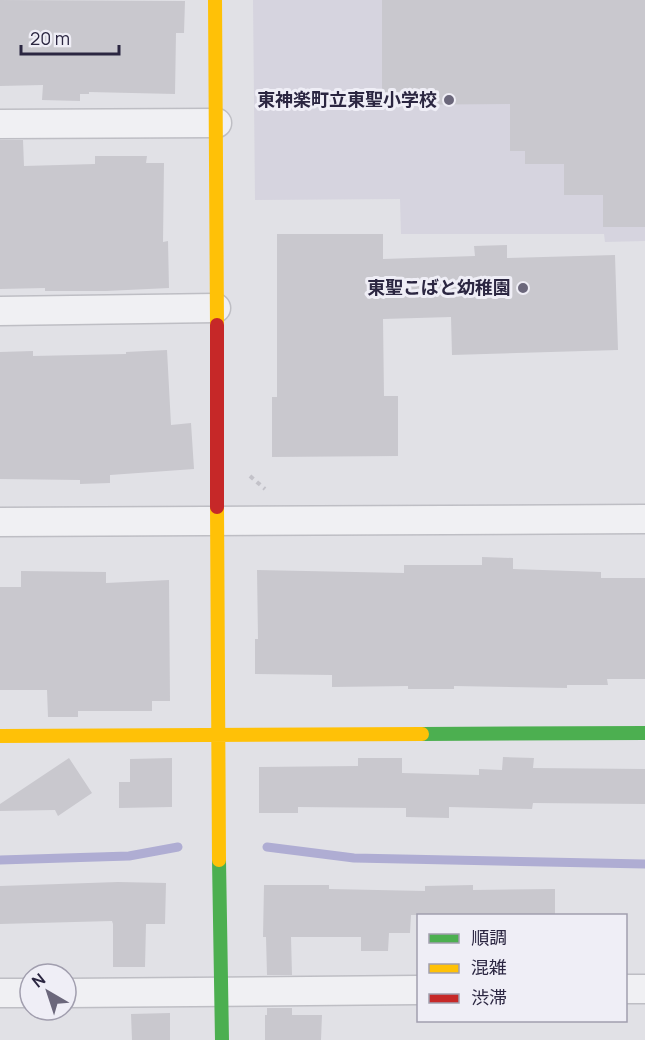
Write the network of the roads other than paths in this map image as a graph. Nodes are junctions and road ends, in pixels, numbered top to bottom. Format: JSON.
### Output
{"nodes":[{"id":1,"x":215,"y":0,"type":"edge"},
{"id":2,"x":217,"y":123,"type":"junction"},
{"id":3,"x":0,"y":124,"type":"edge"},
{"id":4,"x":216,"y":309,"type":"junction"},
{"id":5,"x":0,"y":311,"type":"edge"},
{"id":6,"x":645,"y":519,"type":"edge"},
{"id":7,"x":217,"y":521,"type":"junction"},
{"id":8,"x":0,"y":522,"type":"edge"},
{"id":9,"x":645,"y":733,"type":"edge"},
{"id":10,"x":217,"y":735,"type":"junction"},
{"id":11,"x":0,"y":736,"type":"edge"},
{"id":12,"x":627,"y":989,"type":"edge"},
{"id":13,"x":645,"y":989,"type":"edge"},
{"id":14,"x":417,"y":990,"type":"edge"},
{"id":15,"x":222,"y":992,"type":"junction"},
{"id":16,"x":0,"y":993,"type":"edge"},
{"id":17,"x":18,"y":993,"type":"edge"},
{"id":18,"x":78,"y":993,"type":"edge"},
{"id":19,"x":222,"y":1040,"type":"edge"}],
"edges":[{"from":1,"to":2,"type":"street"},
{"from":2,"to":3,"type":"street"},
{"from":2,"to":4,"type":"street"},
{"from":4,"to":5,"type":"street"},
{"from":4,"to":7,"type":"street"},
{"from":6,"to":7,"type":"street"},
{"from":7,"to":8,"type":"street"},
{"from":7,"to":10,"type":"street"},
{"from":9,"to":10,"type":"street"},
{"from":10,"to":11,"type":"street"},
{"from":10,"to":15,"type":"street"},
{"from":12,"to":13,"type":"street"},
{"from":14,"to":15,"type":"street"},
{"from":15,"to":18,"type":"street"},
{"from":15,"to":19,"type":"street"},
{"from":16,"to":17,"type":"street"}]}
